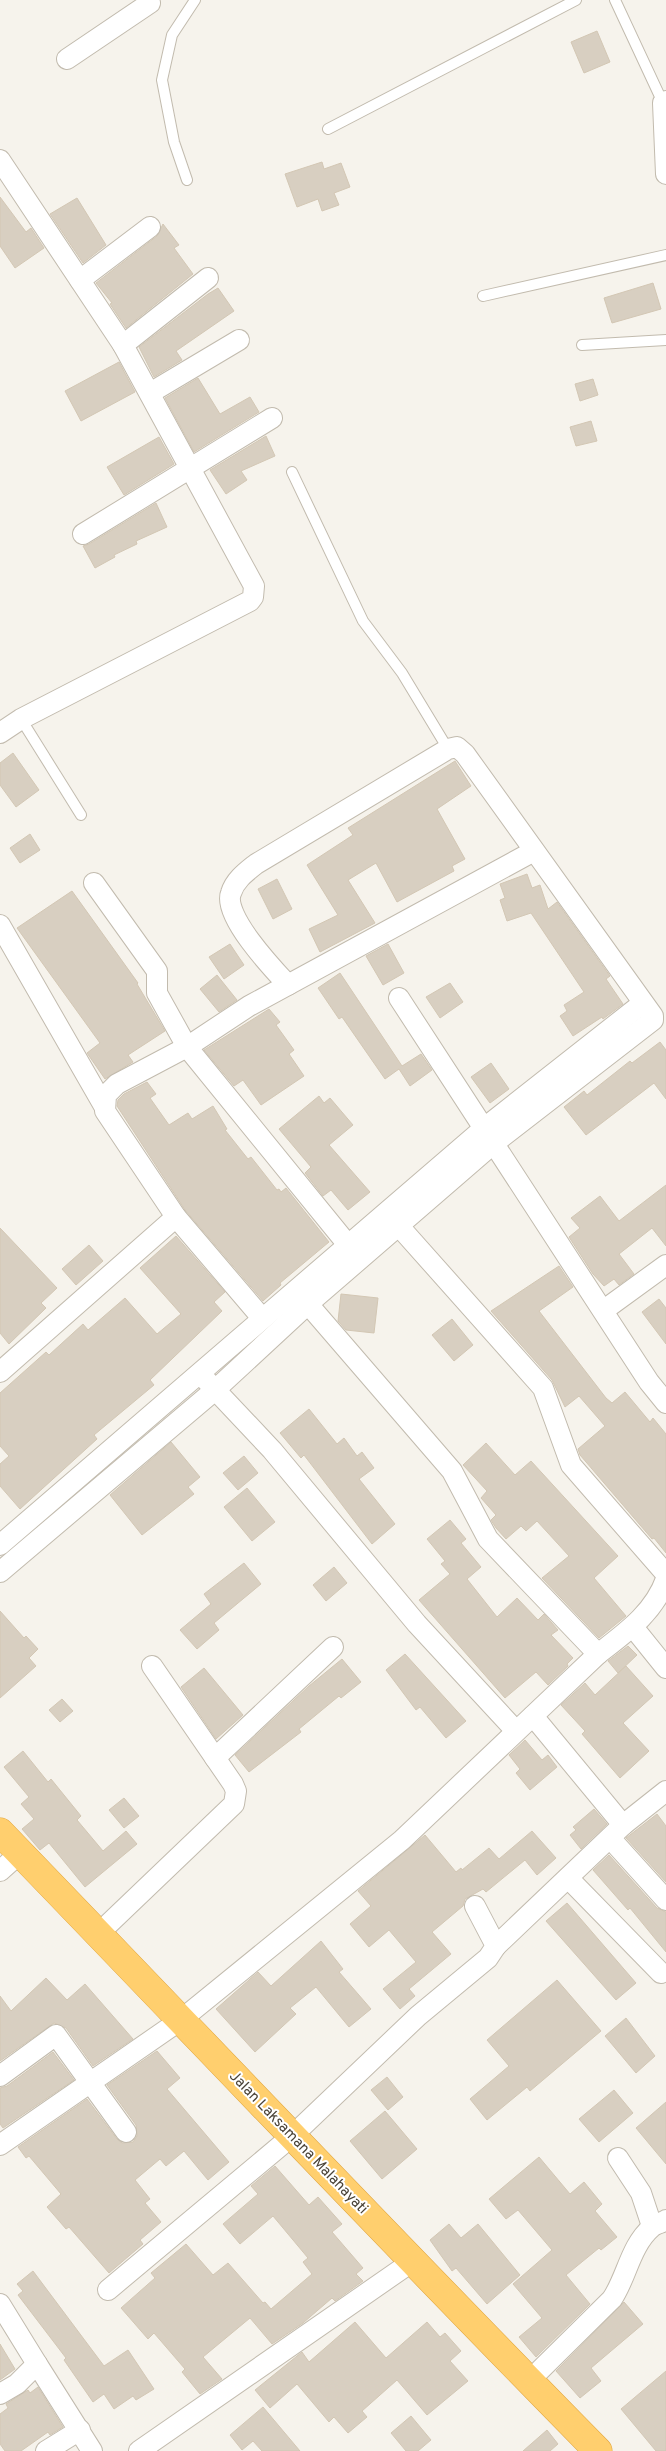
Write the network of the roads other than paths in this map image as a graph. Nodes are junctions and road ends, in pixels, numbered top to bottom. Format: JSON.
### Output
{"nodes":[{"id":1,"x":148,"y":0,"type":"edge"},
{"id":2,"x":196,"y":0,"type":"edge"},
{"id":3,"x":576,"y":0,"type":"edge"},
{"id":4,"x":615,"y":0,"type":"edge"},
{"id":5,"x":67,"y":59,"type":"dead end"},
{"id":6,"x":664,"y":102,"type":"edge"},
{"id":7,"x":328,"y":129,"type":"dead end"},
{"id":8,"x":0,"y":160,"type":"edge"},
{"id":9,"x":666,"y":174,"type":"edge"},
{"id":10,"x":187,"y":180,"type":"dead end"},
{"id":11,"x":150,"y":227,"type":"dead end"},
{"id":12,"x":666,"y":255,"type":"edge"},
{"id":13,"x":208,"y":278,"type":"dead end"},
{"id":14,"x":80,"y":280,"type":"junction"},
{"id":15,"x":483,"y":296,"type":"dead end"},
{"id":16,"x":239,"y":340,"type":"dead end"},
{"id":17,"x":666,"y":340,"type":"edge"},
{"id":18,"x":123,"y":345,"type":"junction"},
{"id":19,"x":582,"y":345,"type":"dead end"},
{"id":20,"x":150,"y":393,"type":"junction"},
{"id":21,"x":272,"y":418,"type":"dead end"},
{"id":22,"x":190,"y":468,"type":"junction"},
{"id":23,"x":292,"y":472,"type":"dead end"},
{"id":24,"x":83,"y":534,"type":"dead end"},
{"id":25,"x":21,"y":719,"type":"junction"},
{"id":26,"x":0,"y":733,"type":"edge"},
{"id":27,"x":448,"y":749,"type":"junction"},
{"id":28,"x":80,"y":815,"type":"dead end"},
{"id":29,"x":534,"y":852,"type":"junction"},
{"id":30,"x":94,"y":883,"type":"dead end"},
{"id":31,"x":0,"y":925,"type":"edge"},
{"id":32,"x":288,"y":985,"type":"junction"},
{"id":33,"x":399,"y":998,"type":"dead end"},
{"id":34,"x":187,"y":1047,"type":"junction"},
{"id":35,"x":104,"y":1106,"type":"junction"},
{"id":36,"x":488,"y":1136,"type":"junction"},
{"id":37,"x":176,"y":1218,"type":"junction"},
{"id":38,"x":393,"y":1218,"type":"junction"},
{"id":39,"x":354,"y":1252,"type":"junction"},
{"id":40,"x":666,"y":1265,"type":"edge"},
{"id":41,"x":302,"y":1297,"type":"junction"},
{"id":42,"x":604,"y":1310,"type":"junction"},
{"id":43,"x":262,"y":1318,"type":"junction"},
{"id":44,"x":0,"y":1372,"type":"edge"},
{"id":45,"x":200,"y":1374,"type":"junction"},
{"id":46,"x":215,"y":1390,"type":"junction"},
{"id":47,"x":666,"y":1403,"type":"edge"},
{"id":48,"x":0,"y":1545,"type":"edge"},
{"id":49,"x":0,"y":1572,"type":"edge"},
{"id":50,"x":666,"y":1574,"type":"edge"},
{"id":51,"x":666,"y":1579,"type":"edge"},
{"id":52,"x":633,"y":1627,"type":"junction"},
{"id":53,"x":333,"y":1647,"type":"dead end"},
{"id":54,"x":598,"y":1654,"type":"junction"},
{"id":55,"x":152,"y":1666,"type":"dead end"},
{"id":56,"x":666,"y":1668,"type":"edge"},
{"id":57,"x":533,"y":1716,"type":"junction"},
{"id":58,"x":516,"y":1731,"type":"junction"},
{"id":59,"x":215,"y":1758,"type":"junction"},
{"id":60,"x":665,"y":1795,"type":"edge"},
{"id":61,"x":0,"y":1832,"type":"edge"},
{"id":62,"x":616,"y":1832,"type":"junction"},
{"id":63,"x":20,"y":1853,"type":"junction"},
{"id":64,"x":0,"y":1871,"type":"edge"},
{"id":65,"x":568,"y":1878,"type":"junction"},
{"id":66,"x":666,"y":1900,"type":"edge"},
{"id":67,"x":475,"y":1906,"type":"dead end"},
{"id":68,"x":98,"y":1935,"type":"junction"},
{"id":69,"x":496,"y":1946,"type":"junction"},
{"id":70,"x":661,"y":1973,"type":"dead end"},
{"id":71,"x":182,"y":2019,"type":"junction"},
{"id":72,"x":0,"y":2076,"type":"edge"},
{"id":73,"x":92,"y":2083,"type":"junction"},
{"id":74,"x":126,"y":2132,"type":"dead end"},
{"id":75,"x":291,"y":2137,"type":"junction"},
{"id":76,"x":0,"y":2145,"type":"edge"},
{"id":77,"x":618,"y":2158,"type":"dead end"},
{"id":78,"x":659,"y":2223,"type":"edge"},
{"id":79,"x":413,"y":2261,"type":"junction"},
{"id":80,"x":108,"y":2290,"type":"dead end"},
{"id":81,"x":0,"y":2304,"type":"edge"},
{"id":82,"x":37,"y":2364,"type":"junction"},
{"id":83,"x":529,"y":2381,"type":"junction"},
{"id":84,"x":0,"y":2394,"type":"edge"},
{"id":85,"x":80,"y":2430,"type":"junction"},
{"id":86,"x":46,"y":2451,"type":"edge"},
{"id":87,"x":92,"y":2451,"type":"edge"},
{"id":88,"x":139,"y":2451,"type":"edge"},
{"id":89,"x":598,"y":2451,"type":"edge"}],
"edges":[{"from":1,"to":5,"type":"street"},
{"from":2,"to":10,"type":"lane"},
{"from":3,"to":7,"type":"lane"},
{"from":4,"to":6,"type":"lane"},
{"from":6,"to":9,"type":"street"},
{"from":8,"to":14,"type":"street"},
{"from":11,"to":14,"type":"street"},
{"from":12,"to":15,"type":"lane"},
{"from":13,"to":18,"type":"street"},
{"from":14,"to":18,"type":"street"},
{"from":16,"to":20,"type":"street"},
{"from":17,"to":19,"type":"lane"},
{"from":18,"to":20,"type":"street"},
{"from":20,"to":22,"type":"street"},
{"from":21,"to":22,"type":"street"},
{"from":22,"to":24,"type":"street"},
{"from":22,"to":25,"type":"street"},
{"from":23,"to":27,"type":"lane"},
{"from":25,"to":26,"type":"street"},
{"from":25,"to":28,"type":"lane"},
{"from":27,"to":29,"type":"street"},
{"from":27,"to":32,"type":"street"},
{"from":29,"to":32,"type":"street"},
{"from":29,"to":36,"type":"street"},
{"from":30,"to":34,"type":"street"},
{"from":31,"to":35,"type":"street"},
{"from":32,"to":34,"type":"street"},
{"from":33,"to":36,"type":"street"},
{"from":34,"to":35,"type":"street"},
{"from":34,"to":39,"type":"street"},
{"from":35,"to":37,"type":"street"},
{"from":36,"to":38,"type":"street"},
{"from":36,"to":42,"type":"street"},
{"from":37,"to":43,"type":"street"},
{"from":37,"to":44,"type":"street"},
{"from":38,"to":39,"type":"street"},
{"from":38,"to":50,"type":"street"},
{"from":39,"to":41,"type":"street"},
{"from":40,"to":42,"type":"street"},
{"from":41,"to":43,"type":"street"},
{"from":41,"to":46,"type":"street"},
{"from":41,"to":54,"type":"street"},
{"from":42,"to":47,"type":"street"},
{"from":43,"to":45,"type":"street"},
{"from":45,"to":46,"type":"street"},
{"from":45,"to":48,"type":"street"},
{"from":46,"to":49,"type":"street"},
{"from":46,"to":58,"type":"street"},
{"from":51,"to":52,"type":"street"},
{"from":52,"to":54,"type":"street"},
{"from":52,"to":56,"type":"street"},
{"from":53,"to":59,"type":"street"},
{"from":54,"to":57,"type":"street"},
{"from":55,"to":59,"type":"street"},
{"from":57,"to":58,"type":"street"},
{"from":57,"to":62,"type":"street"},
{"from":58,"to":71,"type":"street"},
{"from":59,"to":68,"type":"street"},
{"from":60,"to":62,"type":"street"},
{"from":61,"to":63,"type":"highway","name":"Jalan Laksamana Malahayati"},
{"from":62,"to":65,"type":"street"},
{"from":62,"to":66,"type":"street"},
{"from":63,"to":64,"type":"street"},
{"from":63,"to":68,"type":"highway","name":"Jalan Laksamana Malahayati"},
{"from":65,"to":69,"type":"street"},
{"from":65,"to":70,"type":"street"},
{"from":67,"to":69,"type":"street"},
{"from":68,"to":71,"type":"highway","name":"Jalan Laksamana Malahayati"},
{"from":69,"to":75,"type":"street"},
{"from":71,"to":73,"type":"street"},
{"from":71,"to":75,"type":"highway","name":"Jalan Laksamana Malahayati"},
{"from":72,"to":73,"type":"street"},
{"from":73,"to":74,"type":"street"},
{"from":73,"to":76,"type":"street"},
{"from":75,"to":79,"type":"highway","name":"Jalan Laksamana Malahayati"},
{"from":75,"to":80,"type":"street"},
{"from":77,"to":78,"type":"street"},
{"from":78,"to":83,"type":"street"},
{"from":79,"to":83,"type":"highway","name":"Jalan Laksamana Malahayati"},
{"from":79,"to":88,"type":"street"},
{"from":81,"to":82,"type":"street"},
{"from":82,"to":84,"type":"street"},
{"from":82,"to":85,"type":"street"},
{"from":83,"to":89,"type":"highway","name":"Jalan Laksamana Malahayati"},
{"from":85,"to":86,"type":"street"},
{"from":85,"to":87,"type":"street"}]}
